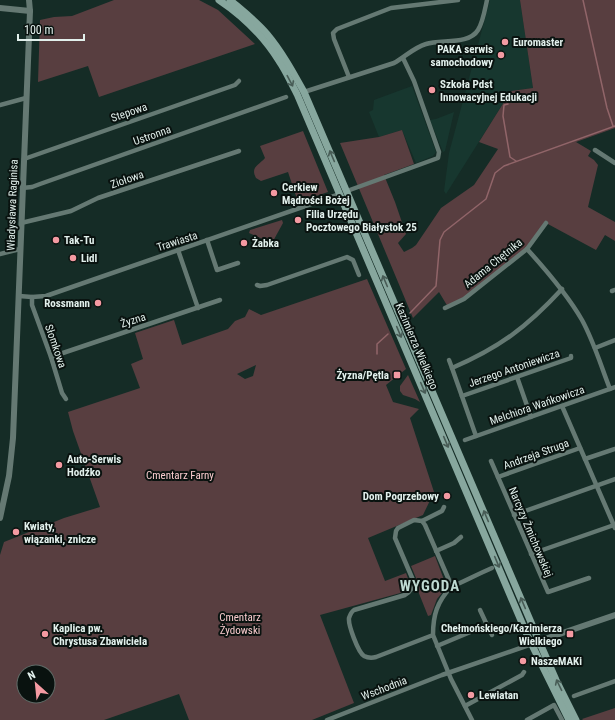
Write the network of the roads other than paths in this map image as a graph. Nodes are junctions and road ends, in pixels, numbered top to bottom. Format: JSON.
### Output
{"nodes":[{"id":1,"x":29,"y":0,"type":"edge"},
{"id":2,"x":33,"y":0,"type":"edge"},
{"id":3,"x":219,"y":0,"type":"edge"},
{"id":4,"x":230,"y":0,"type":"edge"},
{"id":5,"x":458,"y":0,"type":"edge"},
{"id":6,"x":487,"y":0,"type":"edge"},
{"id":7,"x":0,"y":8,"type":"edge"},
{"id":8,"x":30,"y":11,"type":"junction"},
{"id":9,"x":403,"y":58,"type":"junction"},
{"id":10,"x":349,"y":77,"type":"junction"},
{"id":11,"x":239,"y":81,"type":"dead end"},
{"id":12,"x":304,"y":92,"type":"junction"},
{"id":13,"x":286,"y":97,"type":"dead end"},
{"id":14,"x":26,"y":98,"type":"junction"},
{"id":15,"x":0,"y":105,"type":"edge"},
{"id":16,"x":595,"y":150,"type":"dead end"},
{"id":17,"x":239,"y":151,"type":"dead end"},
{"id":18,"x":24,"y":159,"type":"junction"},
{"id":19,"x":615,"y":163,"type":"edge"},
{"id":20,"x":22,"y":188,"type":"junction"},
{"id":21,"x":344,"y":193,"type":"junction"},
{"id":22,"x":21,"y":223,"type":"junction"},
{"id":23,"x":546,"y":223,"type":"dead end"},
{"id":24,"x":207,"y":240,"type":"junction"},
{"id":25,"x":366,"y":244,"type":"junction"},
{"id":26,"x":20,"y":249,"type":"junction"},
{"id":27,"x":178,"y":250,"type":"junction"},
{"id":28,"x":527,"y":250,"type":"junction"},
{"id":29,"x":0,"y":254,"type":"edge"},
{"id":30,"x":238,"y":263,"type":"dead end"},
{"id":31,"x":359,"y":275,"type":"dead end"},
{"id":32,"x":257,"y":285,"type":"dead end"},
{"id":33,"x":562,"y":290,"type":"junction"},
{"id":34,"x":19,"y":296,"type":"junction"},
{"id":35,"x":32,"y":297,"type":"junction"},
{"id":36,"x":220,"y":300,"type":"dead end"},
{"id":37,"x":198,"y":308,"type":"junction"},
{"id":38,"x":445,"y":308,"type":"dead end"},
{"id":39,"x":615,"y":340,"type":"edge"},
{"id":40,"x":595,"y":348,"type":"junction"},
{"id":41,"x":570,"y":356,"type":"dead end"},
{"id":42,"x":51,"y":357,"type":"junction"},
{"id":43,"x":449,"y":360,"type":"dead end"},
{"id":44,"x":452,"y":368,"type":"junction"},
{"id":45,"x":423,"y":369,"type":"junction"},
{"id":46,"x":415,"y":370,"type":"junction"},
{"id":47,"x":517,"y":377,"type":"junction"},
{"id":48,"x":613,"y":388,"type":"edge"},
{"id":49,"x":462,"y":396,"type":"junction"},
{"id":50,"x":66,"y":399,"type":"dead end"},
{"id":51,"x":562,"y":406,"type":"junction"},
{"id":52,"x":531,"y":417,"type":"junction"},
{"id":53,"x":476,"y":436,"type":"junction"},
{"id":54,"x":465,"y":440,"type":"dead end"},
{"id":55,"x":580,"y":448,"type":"junction"},
{"id":56,"x":615,"y":449,"type":"edge"},
{"id":57,"x":585,"y":459,"type":"junction"},
{"id":58,"x":491,"y":461,"type":"dead end"},
{"id":59,"x":498,"y":477,"type":"junction"},
{"id":60,"x":615,"y":479,"type":"edge"},
{"id":61,"x":597,"y":485,"type":"junction"},
{"id":62,"x":444,"y":507,"type":"dead end"},
{"id":63,"x":514,"y":515,"type":"junction"},
{"id":64,"x":0,"y":516,"type":"edge"},
{"id":65,"x":422,"y":521,"type":"junction"},
{"id":66,"x":614,"y":527,"type":"edge"},
{"id":67,"x":461,"y":537,"type":"dead end"},
{"id":68,"x":436,"y":551,"type":"junction"},
{"id":69,"x":531,"y":554,"type":"junction"},
{"id":70,"x":492,"y":568,"type":"dead end"},
{"id":71,"x":589,"y":578,"type":"dead end"},
{"id":72,"x":451,"y":587,"type":"junction"},
{"id":73,"x":518,"y":591,"type":"junction"},
{"id":74,"x":510,"y":594,"type":"junction"},
{"id":75,"x":480,"y":610,"type":"dead end"},
{"id":76,"x":615,"y":615,"type":"edge"},
{"id":77,"x":487,"y":625,"type":"junction"},
{"id":78,"x":433,"y":635,"type":"junction"},
{"id":79,"x":492,"y":635,"type":"dead end"},
{"id":80,"x":539,"y":641,"type":"junction"},
{"id":81,"x":437,"y":646,"type":"junction"},
{"id":82,"x":533,"y":646,"type":"junction"},
{"id":83,"x":524,"y":672,"type":"dead end"},
{"id":84,"x":448,"y":673,"type":"junction"},
{"id":85,"x":615,"y":681,"type":"edge"},
{"id":86,"x":574,"y":696,"type":"dead end"},
{"id":87,"x":465,"y":706,"type":"junction"},
{"id":88,"x":327,"y":720,"type":"edge"},
{"id":89,"x":472,"y":720,"type":"edge"},
{"id":90,"x":527,"y":720,"type":"edge"},
{"id":91,"x":562,"y":720,"type":"edge"},
{"id":92,"x":568,"y":720,"type":"edge"},
{"id":93,"x":576,"y":720,"type":"edge"}],
"edges":[{"from":1,"to":8,"type":"street","name":"Władysława Raginisa"},
{"from":2,"to":8,"type":"street","name":"Władysława Raginisa"},
{"from":3,"to":21,"type":"main road","name":"Kazimierza Wielkiego","one_way":true},
{"from":4,"to":12,"type":"main road","name":"Kazimierza Wielkiego"},
{"from":5,"to":10,"type":"street"},
{"from":6,"to":9,"type":"street"},
{"from":7,"to":8,"type":"street"},
{"from":8,"to":14,"type":"street","name":"Władysława Raginisa"},
{"from":9,"to":10,"type":"street"},
{"from":9,"to":21,"type":"street","name":"Trawiasta"},
{"from":10,"to":12,"type":"street"},
{"from":11,"to":18,"type":"street","name":"Stepowa"},
{"from":21,"to":12,"type":"main road","name":"Kazimierza Wielkiego","one_way":true},
{"from":13,"to":20,"type":"street","name":"Ustronna"},
{"from":14,"to":15,"type":"street"},
{"from":14,"to":18,"type":"street","name":"Władysława Raginisa"},
{"from":16,"to":19,"type":"street"},
{"from":17,"to":22,"type":"street","name":"Ziołowa"},
{"from":18,"to":20,"type":"street","name":"Władysława Raginisa"},
{"from":20,"to":22,"type":"street","name":"Władysława Raginisa"},
{"from":21,"to":24,"type":"street","name":"Trawiasta"},
{"from":21,"to":25,"type":"main road","name":"Kazimierza Wielkiego"},
{"from":22,"to":26,"type":"street","name":"Władysława Raginisa"},
{"from":23,"to":28,"type":"street","name":"Adama Chętnika"},
{"from":24,"to":27,"type":"street","name":"Trawiasta"},
{"from":24,"to":30,"type":"street"},
{"from":45,"to":25,"type":"main road","name":"Kazimierza Wielkiego","one_way":true},
{"from":25,"to":46,"type":"main road","name":"Kazimierza Wielkiego","one_way":true},
{"from":26,"to":29,"type":"street"},
{"from":26,"to":34,"type":"street","name":"Władysława Raginisa"},
{"from":27,"to":35,"type":"street","name":"Trawiasta"},
{"from":27,"to":37,"type":"street"},
{"from":28,"to":33,"type":"street"},
{"from":28,"to":38,"type":"street","name":"Adama Chętnika"},
{"from":31,"to":32,"type":"street"},
{"from":33,"to":40,"type":"street"},
{"from":33,"to":44,"type":"street","name":"Jerzego Antoniewicza"},
{"from":34,"to":35,"type":"street","name":"Trawiasta"},
{"from":34,"to":64,"type":"street","name":"Władysława Raginisa"},
{"from":35,"to":42,"type":"street","name":"Słomkowa"},
{"from":36,"to":37,"type":"street","name":"Żyzna"},
{"from":37,"to":42,"type":"street","name":"Żyzna"},
{"from":39,"to":40,"type":"street"},
{"from":40,"to":48,"type":"street"},
{"from":41,"to":47,"type":"street","name":"Jerzego Antoniewicza"},
{"from":42,"to":50,"type":"street","name":"Słomkowa"},
{"from":43,"to":44,"type":"street"},
{"from":44,"to":49,"type":"street","name":"Jerzego Antoniewicza"},
{"from":45,"to":46,"type":"main road"},
{"from":73,"to":45,"type":"main road","name":"Kazimierza Wielkiego","one_way":true},
{"from":46,"to":74,"type":"main road","name":"Kazimierza Wielkiego","one_way":true},
{"from":47,"to":49,"type":"street","name":"Jerzego Antoniewicza"},
{"from":47,"to":52,"type":"street"},
{"from":48,"to":51,"type":"street","name":"Melchiora Wańkowicza"},
{"from":49,"to":53,"type":"street","name":"Jerzego Antoniewicza"},
{"from":51,"to":52,"type":"street","name":"Melchiora Wańkowicza"},
{"from":51,"to":55,"type":"street"},
{"from":52,"to":53,"type":"street","name":"Melchiora Wańkowicza"},
{"from":53,"to":54,"type":"street","name":"Melchiora Wańkowicza"},
{"from":55,"to":57,"type":"street"},
{"from":55,"to":59,"type":"street","name":"Andrzeja Struga"},
{"from":56,"to":57,"type":"street"},
{"from":57,"to":61,"type":"street"},
{"from":58,"to":59,"type":"street","name":"Narcyzy Żmichowskiej"},
{"from":59,"to":63,"type":"street","name":"Narcyzy Żmichowskiej"},
{"from":60,"to":61,"type":"street"},
{"from":61,"to":63,"type":"street"},
{"from":61,"to":66,"type":"street"},
{"from":62,"to":65,"type":"street"},
{"from":63,"to":69,"type":"street","name":"Narcyzy Żmichowskiej"},
{"from":65,"to":68,"type":"street"},
{"from":65,"to":78,"type":"street"},
{"from":66,"to":69,"type":"street"},
{"from":67,"to":68,"type":"street"},
{"from":68,"to":72,"type":"street"},
{"from":69,"to":71,"type":"street","name":"Narcyzy Żmichowskiej"},
{"from":70,"to":72,"type":"street"},
{"from":72,"to":78,"type":"street"},
{"from":73,"to":74,"type":"main road"},
{"from":80,"to":73,"type":"main road","name":"Kazimierza Wielkiego","one_way":true},
{"from":74,"to":82,"type":"main road","name":"Kazimierza Wielkiego"},
{"from":75,"to":77,"type":"street"},
{"from":76,"to":80,"type":"street"},
{"from":77,"to":79,"type":"street"},
{"from":77,"to":81,"type":"street"},
{"from":78,"to":81,"type":"street"},
{"from":80,"to":82,"type":"street"},
{"from":93,"to":80,"type":"main road","name":"Kazimierza Wielkiego","one_way":true},
{"from":81,"to":84,"type":"street"},
{"from":82,"to":84,"type":"street","name":"Wschodnia"},
{"from":82,"to":92,"type":"main road","name":"Kazimierza Wielkiego"},
{"from":83,"to":87,"type":"street"},
{"from":84,"to":87,"type":"street"},
{"from":84,"to":88,"type":"street","name":"Wschodnia"},
{"from":85,"to":86,"type":"street"},
{"from":87,"to":89,"type":"street"},
{"from":90,"to":91,"type":"street"}]}
